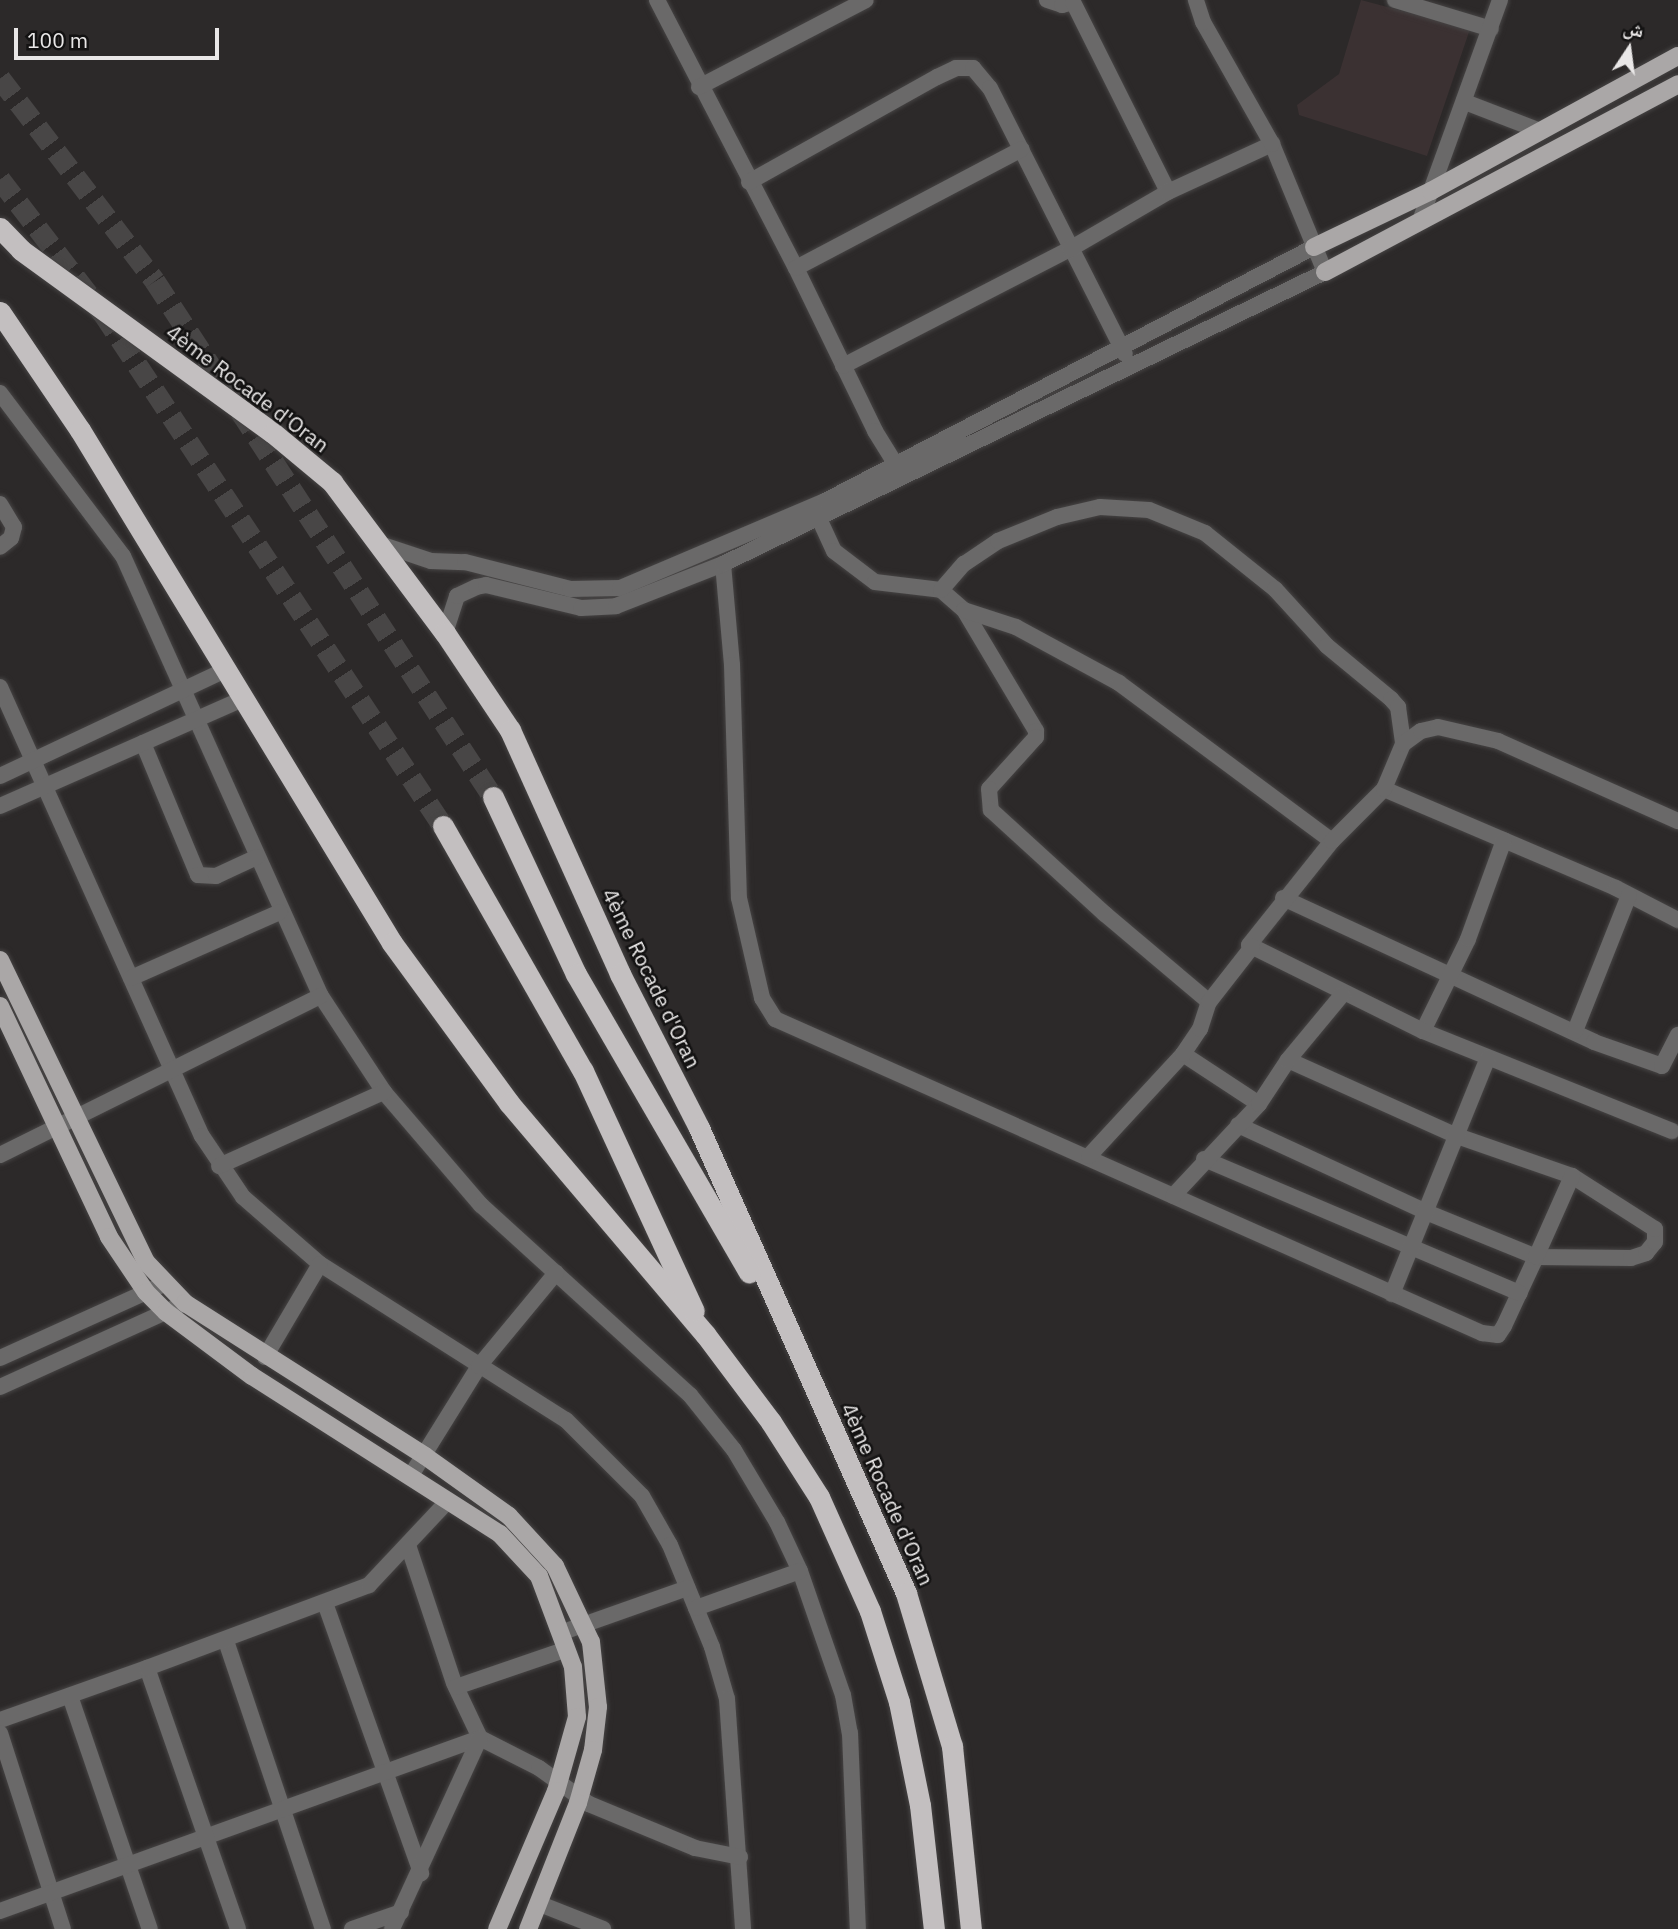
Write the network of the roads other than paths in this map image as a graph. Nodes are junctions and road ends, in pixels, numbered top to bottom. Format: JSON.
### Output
{"nodes":[{"id":1,"x":657,"y":0,"type":"edge"},
{"id":2,"x":866,"y":0,"type":"edge"},
{"id":3,"x":1047,"y":0,"type":"edge"},
{"id":4,"x":1196,"y":0,"type":"edge"},
{"id":5,"x":1395,"y":0,"type":"edge"},
{"id":6,"x":1500,"y":0,"type":"edge"},
{"id":7,"x":1073,"y":1,"type":"edge"},
{"id":8,"x":1491,"y":29,"type":"junction"},
{"id":9,"x":1678,"y":56,"type":"edge"},
{"id":10,"x":1678,"y":84,"type":"edge"},
{"id":11,"x":699,"y":87,"type":"junction"},
{"id":12,"x":1465,"y":102,"type":"junction"},
{"id":13,"x":1540,"y":131,"type":"junction"},
{"id":14,"x":1272,"y":144,"type":"junction"},
{"id":15,"x":1021,"y":149,"type":"junction"},
{"id":16,"x":749,"y":183,"type":"junction"},
{"id":17,"x":1431,"y":191,"type":"junction"},
{"id":18,"x":1168,"y":192,"type":"junction"},
{"id":19,"x":1420,"y":221,"type":"junction"},
{"id":20,"x":0,"y":228,"type":"edge"},
{"id":21,"x":1314,"y":247,"type":"junction"},
{"id":22,"x":1070,"y":249,"type":"junction"},
{"id":23,"x":796,"y":268,"type":"junction"},
{"id":24,"x":1325,"y":272,"type":"junction"},
{"id":25,"x":0,"y":312,"type":"edge"},
{"id":26,"x":1122,"y":346,"type":"junction"},
{"id":27,"x":843,"y":366,"type":"junction"},
{"id":28,"x":1131,"y":370,"type":"junction"},
{"id":29,"x":0,"y":393,"type":"edge"},
{"id":30,"x":900,"y":470,"type":"junction"},
{"id":31,"x":0,"y":504,"type":"edge"},
{"id":32,"x":816,"y":513,"type":"junction"},
{"id":33,"x":380,"y":544,"type":"junction"},
{"id":34,"x":0,"y":547,"type":"edge"},
{"id":35,"x":723,"y":564,"type":"junction"},
{"id":36,"x":570,"y":589,"type":"junction"},
{"id":37,"x":941,"y":590,"type":"junction"},
{"id":38,"x":570,"y":606,"type":"junction"},
{"id":39,"x":964,"y":610,"type":"junction"},
{"id":40,"x":445,"y":633,"type":"junction"},
{"id":41,"x":225,"y":670,"type":"junction"},
{"id":42,"x":0,"y":687,"type":"edge"},
{"id":43,"x":183,"y":694,"type":"junction"},
{"id":44,"x":243,"y":699,"type":"junction"},
{"id":45,"x":194,"y":721,"type":"junction"},
{"id":46,"x":143,"y":743,"type":"junction"},
{"id":47,"x":1404,"y":744,"type":"junction"},
{"id":48,"x":33,"y":759,"type":"junction"},
{"id":49,"x":0,"y":776,"type":"edge"},
{"id":50,"x":44,"y":785,"type":"junction"},
{"id":51,"x":1384,"y":789,"type":"junction"},
{"id":52,"x":493,"y":797,"type":"tunnel mouth"},
{"id":53,"x":0,"y":806,"type":"edge"},
{"id":54,"x":1678,"y":821,"type":"edge"},
{"id":55,"x":443,"y":826,"type":"tunnel mouth"},
{"id":56,"x":1504,"y":840,"type":"junction"},
{"id":57,"x":1332,"y":841,"type":"junction"},
{"id":58,"x":257,"y":857,"type":"junction"},
{"id":59,"x":1629,"y":895,"type":"junction"},
{"id":60,"x":1283,"y":898,"type":"junction"},
{"id":61,"x":280,"y":912,"type":"junction"},
{"id":62,"x":1678,"y":920,"type":"edge"},
{"id":63,"x":1252,"y":947,"type":"junction"},
{"id":64,"x":0,"y":960,"type":"edge"},
{"id":65,"x":1448,"y":976,"type":"junction"},
{"id":66,"x":131,"y":978,"type":"junction"},
{"id":67,"x":1342,"y":995,"type":"junction"},
{"id":68,"x":321,"y":996,"type":"junction"},
{"id":69,"x":1209,"y":1002,"type":"junction"},
{"id":70,"x":0,"y":1006,"type":"edge"},
{"id":71,"x":1423,"y":1031,"type":"junction"},
{"id":72,"x":1575,"y":1031,"type":"junction"},
{"id":73,"x":1678,"y":1035,"type":"edge"},
{"id":74,"x":1183,"y":1054,"type":"junction"},
{"id":75,"x":1488,"y":1058,"type":"junction"},
{"id":76,"x":1288,"y":1060,"type":"junction"},
{"id":77,"x":173,"y":1068,"type":"junction"},
{"id":78,"x":384,"y":1091,"type":"junction"},
{"id":79,"x":1259,"y":1104,"type":"junction"},
{"id":80,"x":76,"y":1119,"type":"junction"},
{"id":81,"x":1238,"y":1125,"type":"junction"},
{"id":82,"x":57,"y":1128,"type":"junction"},
{"id":83,"x":1672,"y":1131,"type":"dead end"},
{"id":84,"x":1457,"y":1136,"type":"junction"},
{"id":85,"x":0,"y":1154,"type":"edge"},
{"id":86,"x":1089,"y":1156,"type":"junction"},
{"id":87,"x":1204,"y":1159,"type":"junction"},
{"id":88,"x":219,"y":1166,"type":"junction"},
{"id":89,"x":1572,"y":1176,"type":"junction"},
{"id":90,"x":1173,"y":1196,"type":"junction"},
{"id":91,"x":1426,"y":1212,"type":"junction"},
{"id":92,"x":1412,"y":1245,"type":"junction"},
{"id":93,"x":1536,"y":1257,"type":"junction"},
{"id":94,"x":320,"y":1264,"type":"junction"},
{"id":95,"x":556,"y":1273,"type":"junction"},
{"id":96,"x":166,"y":1283,"type":"junction"},
{"id":97,"x":146,"y":1292,"type":"junction"},
{"id":98,"x":1520,"y":1293,"type":"junction"},
{"id":99,"x":1392,"y":1294,"type":"junction"},
{"id":100,"x":185,"y":1303,"type":"junction"},
{"id":101,"x":166,"y":1312,"type":"junction"},
{"id":102,"x":705,"y":1334,"type":"junction"},
{"id":103,"x":791,"y":1339,"type":"junction"},
{"id":104,"x":265,"y":1357,"type":"junction"},
{"id":105,"x":0,"y":1358,"type":"edge"},
{"id":106,"x":478,"y":1366,"type":"junction"},
{"id":107,"x":0,"y":1387,"type":"edge"},
{"id":108,"x":425,"y":1456,"type":"junction"},
{"id":109,"x":410,"y":1476,"type":"junction"},
{"id":110,"x":447,"y":1502,"type":"junction"},
{"id":111,"x":408,"y":1545,"type":"junction"},
{"id":112,"x":800,"y":1571,"type":"junction"},
{"id":113,"x":687,"y":1588,"type":"junction"},
{"id":114,"x":325,"y":1604,"type":"junction"},
{"id":115,"x":696,"y":1608,"type":"junction"},
{"id":116,"x":584,"y":1625,"type":"junction"},
{"id":117,"x":565,"y":1640,"type":"junction"},
{"id":118,"x":226,"y":1641,"type":"junction"},
{"id":119,"x":146,"y":1668,"type":"junction"},
{"id":120,"x":456,"y":1686,"type":"junction"},
{"id":121,"x":70,"y":1696,"type":"junction"},
{"id":122,"x":0,"y":1720,"type":"edge"},
{"id":123,"x":0,"y":1733,"type":"edge"},
{"id":124,"x":480,"y":1738,"type":"junction"},
{"id":125,"x":385,"y":1772,"type":"junction"},
{"id":126,"x":560,"y":1782,"type":"junction"},
{"id":127,"x":580,"y":1797,"type":"junction"},
{"id":128,"x":280,"y":1810,"type":"junction"},
{"id":129,"x":206,"y":1837,"type":"junction"},
{"id":130,"x":740,"y":1857,"type":"junction"},
{"id":131,"x":127,"y":1865,"type":"junction"},
{"id":132,"x":421,"y":1873,"type":"junction"},
{"id":133,"x":50,"y":1893,"type":"junction"},
{"id":134,"x":540,"y":1904,"type":"junction"},
{"id":135,"x":0,"y":1911,"type":"edge"},
{"id":136,"x":401,"y":1912,"type":"junction"},
{"id":137,"x":63,"y":1929,"type":"edge"},
{"id":138,"x":150,"y":1929,"type":"edge"},
{"id":139,"x":238,"y":1929,"type":"edge"},
{"id":140,"x":323,"y":1929,"type":"edge"},
{"id":141,"x":352,"y":1929,"type":"edge"},
{"id":142,"x":392,"y":1929,"type":"edge"},
{"id":143,"x":497,"y":1929,"type":"edge"},
{"id":144,"x":528,"y":1929,"type":"edge"},
{"id":145,"x":603,"y":1929,"type":"edge"},
{"id":146,"x":743,"y":1929,"type":"edge"},
{"id":147,"x":858,"y":1929,"type":"edge"},
{"id":148,"x":934,"y":1929,"type":"edge"},
{"id":149,"x":971,"y":1929,"type":"edge"}],
"edges":[{"from":1,"to":11,"type":"street"},
{"from":2,"to":11,"type":"street"},
{"from":3,"to":7,"type":"street"},
{"from":4,"to":14,"type":"street"},
{"from":5,"to":8,"type":"street"},
{"from":6,"to":8,"type":"street"},
{"from":7,"to":18,"type":"street"},
{"from":8,"to":12,"type":"street"},
{"from":9,"to":13,"type":"main road"},
{"from":10,"to":19,"type":"main road"},
{"from":11,"to":16,"type":"street"},
{"from":12,"to":13,"type":"street"},
{"from":12,"to":17,"type":"street"},
{"from":13,"to":17,"type":"main road"},
{"from":14,"to":18,"type":"street"},
{"from":14,"to":21,"type":"street"},
{"from":15,"to":16,"type":"street"},
{"from":15,"to":22,"type":"street"},
{"from":15,"to":23,"type":"street"},
{"from":16,"to":23,"type":"street"},
{"from":17,"to":19,"type":"street"},
{"from":17,"to":21,"type":"main road"},
{"from":18,"to":22,"type":"street"},
{"from":19,"to":24,"type":"main road"},
{"from":20,"to":33,"type":"highway","name":"4ème Rocade d'Oran"},
{"from":21,"to":24,"type":"street"},
{"from":21,"to":26,"type":"street"},
{"from":22,"to":26,"type":"street"},
{"from":22,"to":27,"type":"street"},
{"from":23,"to":27,"type":"street"},
{"from":24,"to":28,"type":"street"},
{"from":25,"to":41,"type":"highway"},
{"from":26,"to":28,"type":"street"},
{"from":26,"to":30,"type":"street"},
{"from":27,"to":30,"type":"street"},
{"from":28,"to":30,"type":"street"},
{"from":29,"to":43,"type":"street"},
{"from":30,"to":32,"type":"street"},
{"from":31,"to":34,"type":"street"},
{"from":32,"to":35,"type":"street"},
{"from":32,"to":36,"type":"street"},
{"from":32,"to":37,"type":"street"},
{"from":33,"to":36,"type":"street"},
{"from":33,"to":40,"type":"highway","name":"4ème Rocade d'Oran"},
{"from":35,"to":38,"type":"street"},
{"from":35,"to":86,"type":"street"},
{"from":36,"to":38,"type":"street"},
{"from":37,"to":39,"type":"street"},
{"from":37,"to":47,"type":"street"},
{"from":38,"to":40,"type":"street"},
{"from":39,"to":57,"type":"street"},
{"from":39,"to":69,"type":"street"},
{"from":40,"to":103,"type":"highway","name":"4ème Rocade d'Oran"},
{"from":41,"to":43,"type":"street"},
{"from":41,"to":44,"type":"highway"},
{"from":42,"to":48,"type":"street"},
{"from":43,"to":45,"type":"street"},
{"from":43,"to":48,"type":"street"},
{"from":44,"to":45,"type":"street"},
{"from":44,"to":102,"type":"highway"},
{"from":45,"to":46,"type":"street"},
{"from":45,"to":58,"type":"street"},
{"from":46,"to":50,"type":"street"},
{"from":46,"to":58,"type":"street"},
{"from":47,"to":51,"type":"street"},
{"from":47,"to":54,"type":"street"},
{"from":48,"to":49,"type":"street"},
{"from":48,"to":50,"type":"street"},
{"from":50,"to":53,"type":"street"},
{"from":50,"to":66,"type":"street"},
{"from":51,"to":56,"type":"street"},
{"from":51,"to":57,"type":"street"},
{"from":52,"to":103,"type":"highway"},
{"from":55,"to":102,"type":"highway"},
{"from":56,"to":59,"type":"street"},
{"from":56,"to":65,"type":"street"},
{"from":57,"to":60,"type":"street"},
{"from":58,"to":61,"type":"street"},
{"from":59,"to":62,"type":"street"},
{"from":59,"to":72,"type":"street"},
{"from":60,"to":63,"type":"street"},
{"from":60,"to":65,"type":"street"},
{"from":61,"to":66,"type":"street"},
{"from":61,"to":68,"type":"street"},
{"from":63,"to":67,"type":"street"},
{"from":63,"to":69,"type":"street"},
{"from":64,"to":80,"type":"main road"},
{"from":65,"to":71,"type":"street"},
{"from":65,"to":72,"type":"street"},
{"from":66,"to":77,"type":"street"},
{"from":67,"to":71,"type":"street"},
{"from":67,"to":76,"type":"street"},
{"from":68,"to":77,"type":"street"},
{"from":68,"to":78,"type":"street"},
{"from":69,"to":74,"type":"street"},
{"from":70,"to":82,"type":"main road"},
{"from":71,"to":75,"type":"street"},
{"from":72,"to":73,"type":"street"},
{"from":74,"to":79,"type":"street"},
{"from":74,"to":86,"type":"street"},
{"from":75,"to":83,"type":"street"},
{"from":75,"to":84,"type":"street"},
{"from":76,"to":79,"type":"street"},
{"from":76,"to":84,"type":"street"},
{"from":77,"to":80,"type":"street"},
{"from":77,"to":88,"type":"street"},
{"from":78,"to":88,"type":"street"},
{"from":78,"to":95,"type":"street"},
{"from":79,"to":81,"type":"street"},
{"from":80,"to":82,"type":"street"},
{"from":80,"to":96,"type":"main road"},
{"from":81,"to":87,"type":"street"},
{"from":81,"to":91,"type":"street"},
{"from":82,"to":85,"type":"street"},
{"from":82,"to":97,"type":"main road"},
{"from":84,"to":89,"type":"street"},
{"from":84,"to":91,"type":"street"},
{"from":86,"to":90,"type":"street"},
{"from":87,"to":90,"type":"street"},
{"from":87,"to":92,"type":"street"},
{"from":88,"to":94,"type":"street"},
{"from":89,"to":93,"type":"street"},
{"from":89,"to":93,"type":"street"},
{"from":90,"to":99,"type":"street"},
{"from":91,"to":92,"type":"street"},
{"from":91,"to":93,"type":"street"},
{"from":92,"to":98,"type":"street"},
{"from":92,"to":99,"type":"street"},
{"from":93,"to":98,"type":"street"},
{"from":94,"to":104,"type":"street"},
{"from":94,"to":106,"type":"street"},
{"from":95,"to":106,"type":"street"},
{"from":95,"to":112,"type":"street"},
{"from":96,"to":97,"type":"street"},
{"from":96,"to":100,"type":"main road"},
{"from":97,"to":101,"type":"main road"},
{"from":97,"to":105,"type":"street"},
{"from":98,"to":99,"type":"street"},
{"from":100,"to":101,"type":"street"},
{"from":100,"to":104,"type":"main road"},
{"from":101,"to":107,"type":"street"},
{"from":101,"to":109,"type":"main road"},
{"from":102,"to":148,"type":"highway"},
{"from":103,"to":149,"type":"highway","name":"4ème Rocade d'Oran"},
{"from":104,"to":108,"type":"main road"},
{"from":106,"to":108,"type":"street"},
{"from":106,"to":113,"type":"street"},
{"from":108,"to":109,"type":"street"},
{"from":108,"to":116,"type":"main road"},
{"from":109,"to":110,"type":"main road"},
{"from":110,"to":111,"type":"street"},
{"from":110,"to":117,"type":"main road"},
{"from":111,"to":114,"type":"street"},
{"from":111,"to":120,"type":"street"},
{"from":112,"to":115,"type":"street"},
{"from":112,"to":147,"type":"street"},
{"from":113,"to":115,"type":"street"},
{"from":113,"to":116,"type":"street"},
{"from":114,"to":118,"type":"street"},
{"from":114,"to":125,"type":"street"},
{"from":115,"to":130,"type":"street"},
{"from":116,"to":117,"type":"street"},
{"from":116,"to":127,"type":"main road"},
{"from":117,"to":120,"type":"street"},
{"from":117,"to":126,"type":"main road"},
{"from":118,"to":119,"type":"street"},
{"from":118,"to":128,"type":"street"},
{"from":119,"to":121,"type":"street"},
{"from":119,"to":129,"type":"street"},
{"from":120,"to":124,"type":"street"},
{"from":121,"to":122,"type":"street"},
{"from":121,"to":131,"type":"street"},
{"from":123,"to":133,"type":"street"},
{"from":124,"to":125,"type":"street"},
{"from":124,"to":126,"type":"street"},
{"from":124,"to":132,"type":"street"},
{"from":125,"to":128,"type":"street"},
{"from":125,"to":132,"type":"street"},
{"from":126,"to":127,"type":"street"},
{"from":126,"to":143,"type":"main road"},
{"from":127,"to":130,"type":"street"},
{"from":127,"to":134,"type":"main road"},
{"from":128,"to":129,"type":"street"},
{"from":128,"to":140,"type":"street"},
{"from":129,"to":131,"type":"street"},
{"from":129,"to":139,"type":"street"},
{"from":130,"to":146,"type":"street"},
{"from":131,"to":133,"type":"street"},
{"from":131,"to":138,"type":"street"},
{"from":132,"to":136,"type":"street"},
{"from":133,"to":135,"type":"street"},
{"from":133,"to":137,"type":"street"},
{"from":134,"to":144,"type":"main road"},
{"from":134,"to":145,"type":"street"},
{"from":136,"to":141,"type":"street"},
{"from":136,"to":142,"type":"street"}]}
